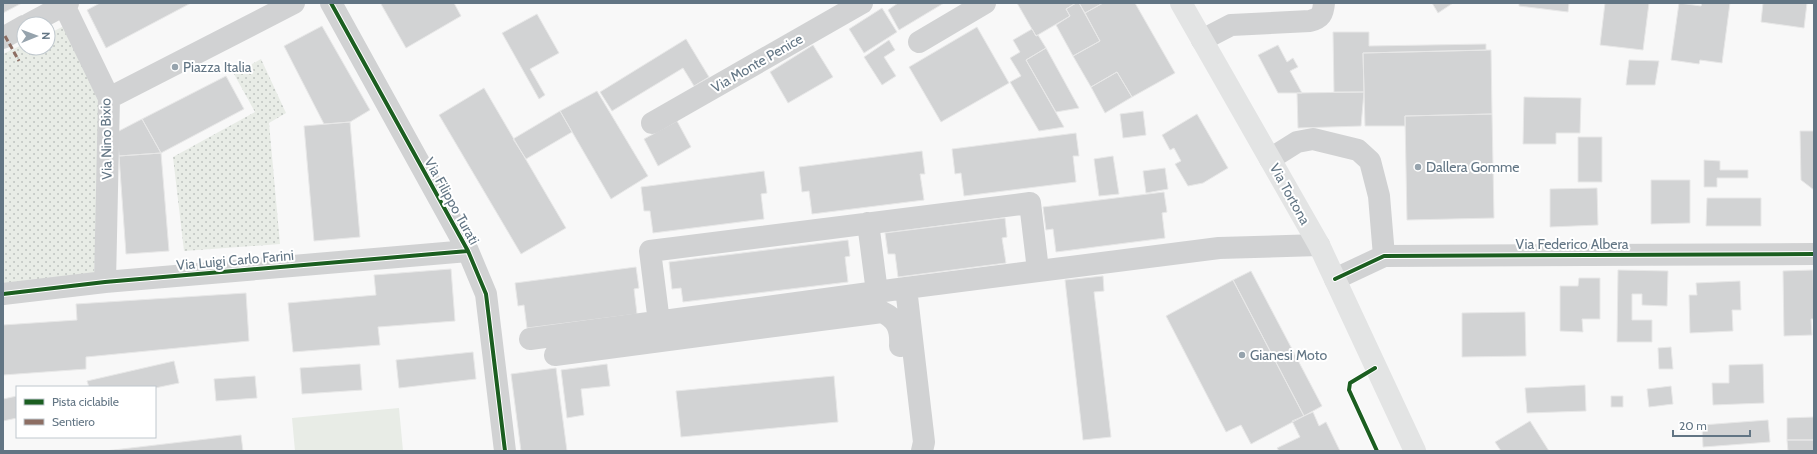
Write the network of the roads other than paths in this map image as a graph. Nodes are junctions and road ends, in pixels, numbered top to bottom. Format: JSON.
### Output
{"nodes":[{"id":1,"x":294,"y":3,"type":"edge"},
{"id":2,"x":331,"y":3,"type":"edge"},
{"id":3,"x":862,"y":3,"type":"edge"},
{"id":4,"x":985,"y":3,"type":"edge"},
{"id":5,"x":1181,"y":3,"type":"edge"},
{"id":6,"x":1324,"y":3,"type":"edge"},
{"id":7,"x":65,"y":4,"type":"edge"},
{"id":8,"x":43,"y":16,"type":"edge"},
{"id":9,"x":16,"y":31,"type":"edge"},
{"id":10,"x":3,"y":38,"type":"edge"},
{"id":11,"x":1202,"y":40,"type":"junction"},
{"id":12,"x":919,"y":42,"type":"dead end"},
{"id":13,"x":109,"y":98,"type":"junction"},
{"id":14,"x":652,"y":123,"type":"dead end"},
{"id":15,"x":1270,"y":159,"type":"junction"},
{"id":16,"x":868,"y":223,"type":"junction"},
{"id":17,"x":1319,"y":245,"type":"junction"},
{"id":18,"x":468,"y":251,"type":"junction"},
{"id":19,"x":1814,"y":254,"type":"edge"},
{"id":20,"x":1384,"y":256,"type":"junction"},
{"id":21,"x":1038,"y":270,"type":"junction"},
{"id":22,"x":1335,"y":279,"type":"junction"},
{"id":23,"x":105,"y":282,"type":"junction"},
{"id":24,"x":906,"y":288,"type":"junction"},
{"id":25,"x":877,"y":292,"type":"junction"},
{"id":26,"x":3,"y":294,"type":"edge"},
{"id":27,"x":660,"y":322,"type":"junction"},
{"id":28,"x":530,"y":339,"type":"dead end"},
{"id":29,"x":912,"y":344,"type":"junction"},
{"id":30,"x":555,"y":355,"type":"dead end"},
{"id":31,"x":1386,"y":391,"type":"junction"},
{"id":32,"x":504,"y":451,"type":"edge"},
{"id":33,"x":922,"y":451,"type":"edge"},
{"id":34,"x":1401,"y":451,"type":"edge"},
{"id":35,"x":1415,"y":451,"type":"edge"}],
"edges":[{"from":1,"to":13,"type":"street"},
{"from":2,"to":18,"type":"street","name":"Via Filippo Turati"},
{"from":3,"to":14,"type":"street","name":"Via Monte Penice"},
{"from":4,"to":12,"type":"street"},
{"from":5,"to":11,"type":"main road","name":"Via Tortona"},
{"from":6,"to":11,"type":"street"},
{"from":7,"to":8,"type":"street"},
{"from":7,"to":13,"type":"street","name":"Via Nino Bixio"},
{"from":9,"to":10,"type":"street"},
{"from":11,"to":15,"type":"main road","name":"Via Tortona"},
{"from":13,"to":23,"type":"street","name":"Via Nino Bixio"},
{"from":15,"to":17,"type":"main road","name":"Via Tortona"},
{"from":15,"to":20,"type":"street"},
{"from":16,"to":21,"type":"street"},
{"from":16,"to":25,"type":"street"},
{"from":16,"to":27,"type":"street"},
{"from":17,"to":21,"type":"street"},
{"from":17,"to":22,"type":"main road","name":"Via Tortona"},
{"from":18,"to":23,"type":"street","name":"Via Luigi Carlo Farini"},
{"from":18,"to":32,"type":"street","name":"Via Filippo Turati"},
{"from":19,"to":20,"type":"street","name":"Via Federico Albera"},
{"from":20,"to":22,"type":"street","name":"Via Federico Albera"},
{"from":21,"to":24,"type":"street"},
{"from":22,"to":31,"type":"main road","name":"Via Tortona"},
{"from":23,"to":26,"type":"street","name":"Via Luigi Carlo Farini"},
{"from":24,"to":25,"type":"street"},
{"from":24,"to":29,"type":"street"},
{"from":25,"to":27,"type":"street"},
{"from":27,"to":28,"type":"street"},
{"from":29,"to":30,"type":"street"},
{"from":29,"to":33,"type":"street"},
{"from":31,"to":34,"type":"main road","name":"Via Tortona"},
{"from":31,"to":35,"type":"main road","name":"Via Tortona"}]}
